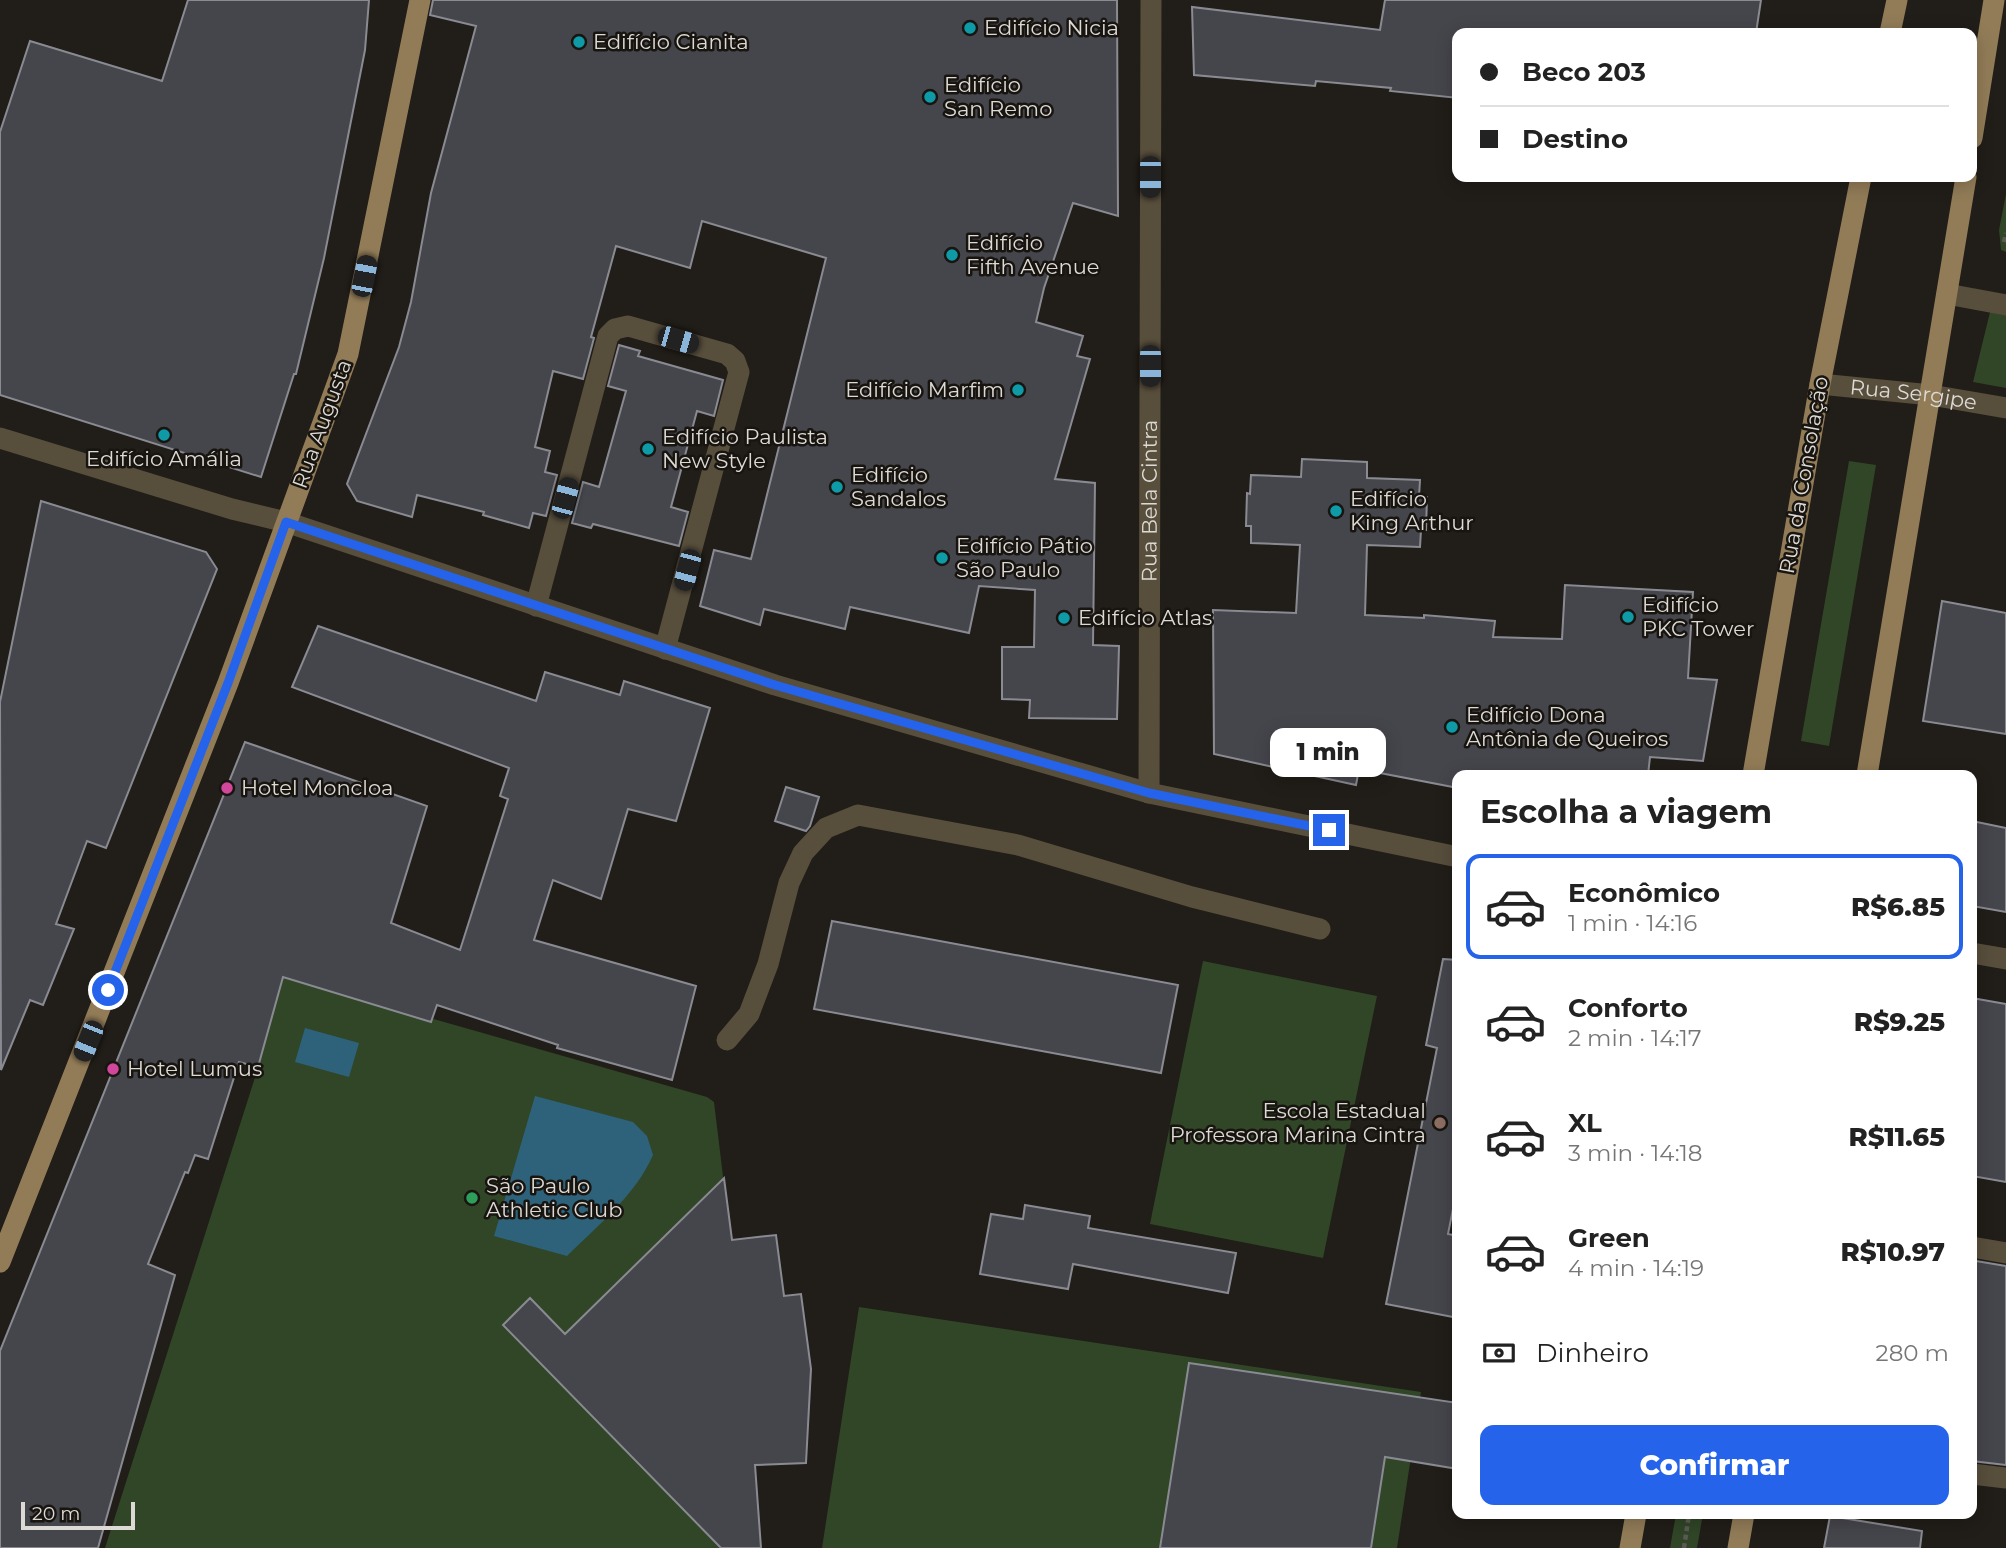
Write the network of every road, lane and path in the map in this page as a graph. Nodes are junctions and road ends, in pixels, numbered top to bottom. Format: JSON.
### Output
{"nodes":[{"id":1,"x":420,"y":0,"type":"edge"},
{"id":2,"x":1151,"y":0,"type":"edge"},
{"id":3,"x":1897,"y":0,"type":"edge"},
{"id":4,"x":1994,"y":0,"type":"edge"},
{"id":5,"x":1891,"y":28,"type":"edge"},
{"id":6,"x":1977,"y":107,"type":"edge"},
{"id":7,"x":1860,"y":182,"type":"edge"},
{"id":8,"x":1965,"y":182,"type":"edge"},
{"id":9,"x":2006,"y":233,"type":"edge"},
{"id":10,"x":2004,"y":242,"type":"edge"},
{"id":11,"x":1947,"y":294,"type":"junction"},
{"id":12,"x":2006,"y":305,"type":"edge"},
{"id":13,"x":1820,"y":384,"type":"junction"},
{"id":14,"x":1931,"y":395,"type":"junction"},
{"id":15,"x":2006,"y":408,"type":"edge"},
{"id":16,"x":0,"y":438,"type":"edge"},
{"id":17,"x":286,"y":522,"type":"junction"},
{"id":18,"x":536,"y":606,"type":"junction"},
{"id":19,"x":666,"y":649,"type":"junction"},
{"id":20,"x":1754,"y":770,"type":"edge"},
{"id":21,"x":1868,"y":770,"type":"edge"},
{"id":22,"x":1149,"y":793,"type":"junction"},
{"id":23,"x":1452,"y":856,"type":"edge"},
{"id":24,"x":1320,"y":929,"type":"dead end"},
{"id":25,"x":1977,"y":954,"type":"edge"},
{"id":26,"x":2006,"y":959,"type":"edge"},
{"id":27,"x":727,"y":1040,"type":"dead end"},
{"id":28,"x":1977,"y":1248,"type":"edge"},
{"id":29,"x":2006,"y":1253,"type":"edge"},
{"id":30,"x":0,"y":1262,"type":"edge"},
{"id":31,"x":1977,"y":1475,"type":"edge"},
{"id":32,"x":2006,"y":1478,"type":"edge"},
{"id":33,"x":1635,"y":1519,"type":"edge"},
{"id":34,"x":1688,"y":1519,"type":"edge"},
{"id":35,"x":1743,"y":1519,"type":"edge"},
{"id":36,"x":1630,"y":1548,"type":"edge"},
{"id":37,"x":1684,"y":1548,"type":"edge"},
{"id":38,"x":1738,"y":1548,"type":"edge"}],
"edges":[{"from":1,"to":17,"type":"main road","name":"Rua Augusta"},
{"from":2,"to":22,"type":"street","name":"Rua Bela Cintra"},
{"from":3,"to":5,"type":"main road"},
{"from":4,"to":6,"type":"main road"},
{"from":7,"to":13,"type":"main road","name":"Rua da Consolação"},
{"from":8,"to":11,"type":"main road"},
{"from":9,"to":10,"type":"path"},
{"from":11,"to":12,"type":"street"},
{"from":11,"to":14,"type":"main road"},
{"from":13,"to":14,"type":"street","name":"Rua Sergipe"},
{"from":13,"to":20,"type":"main road","name":"Rua da Consolação"},
{"from":14,"to":15,"type":"street","name":"Rua Sergipe"},
{"from":14,"to":21,"type":"main road"},
{"from":16,"to":17,"type":"street"},
{"from":17,"to":18,"type":"street"},
{"from":17,"to":30,"type":"main road","name":"Rua Augusta"},
{"from":18,"to":19,"type":"street"},
{"from":18,"to":19,"type":"street"},
{"from":19,"to":22,"type":"street"},
{"from":22,"to":23,"type":"street"},
{"from":24,"to":27,"type":"street"},
{"from":25,"to":26,"type":"street"},
{"from":28,"to":29,"type":"street"},
{"from":31,"to":32,"type":"street"},
{"from":33,"to":36,"type":"main road"},
{"from":34,"to":37,"type":"path"},
{"from":35,"to":38,"type":"main road"}]}
